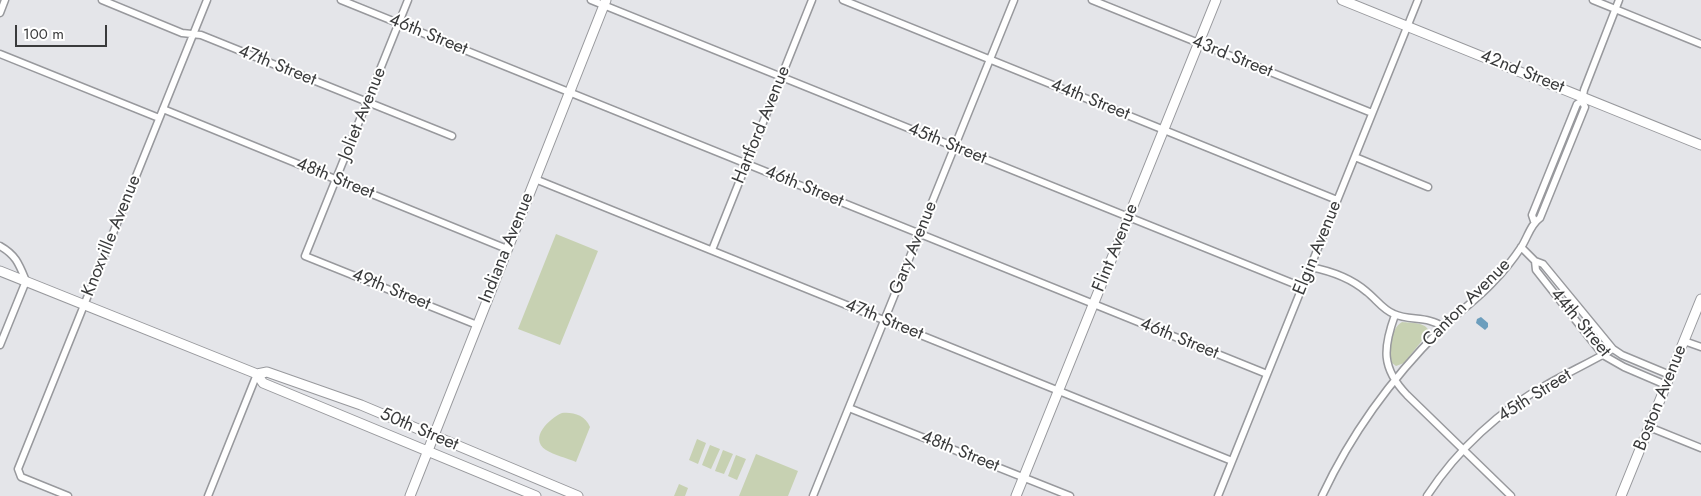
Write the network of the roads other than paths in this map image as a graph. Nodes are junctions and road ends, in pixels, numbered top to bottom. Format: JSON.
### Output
{"nodes":[{"id":1,"x":5,"y":0,"type":"edge"},
{"id":2,"x":102,"y":0,"type":"edge"},
{"id":3,"x":207,"y":0,"type":"edge"},
{"id":4,"x":341,"y":0,"type":"edge"},
{"id":5,"x":408,"y":0,"type":"edge"},
{"id":6,"x":591,"y":0,"type":"edge"},
{"id":7,"x":812,"y":0,"type":"edge"},
{"id":8,"x":843,"y":0,"type":"edge"},
{"id":9,"x":1014,"y":0,"type":"edge"},
{"id":10,"x":1092,"y":0,"type":"edge"},
{"id":11,"x":1216,"y":0,"type":"edge"},
{"id":12,"x":1342,"y":0,"type":"edge"},
{"id":13,"x":1418,"y":0,"type":"edge"},
{"id":14,"x":1593,"y":0,"type":"edge"},
{"id":15,"x":1619,"y":0,"type":"edge"},
{"id":16,"x":604,"y":2,"type":"edge"},
{"id":17,"x":1616,"y":9,"type":"junction"},
{"id":18,"x":0,"y":13,"type":"edge"},
{"id":19,"x":399,"y":24,"type":"junction"},
{"id":20,"x":1407,"y":26,"type":"junction"},
{"id":21,"x":193,"y":34,"type":"junction"},
{"id":22,"x":1199,"y":43,"type":"junction"},
{"id":23,"x":1701,"y":44,"type":"edge"},
{"id":24,"x":0,"y":54,"type":"edge"},
{"id":25,"x":990,"y":60,"type":"junction"},
{"id":26,"x":781,"y":77,"type":"junction"},
{"id":27,"x":568,"y":92,"type":"junction"},
{"id":28,"x":1582,"y":99,"type":"junction"},
{"id":29,"x":367,"y":103,"type":"junction"},
{"id":30,"x":163,"y":109,"type":"junction"},
{"id":31,"x":1372,"y":113,"type":"junction"},
{"id":32,"x":160,"y":118,"type":"junction"},
{"id":33,"x":1164,"y":130,"type":"junction"},
{"id":34,"x":452,"y":136,"type":"dead end"},
{"id":35,"x":1701,"y":145,"type":"edge"},
{"id":36,"x":955,"y":147,"type":"junction"},
{"id":37,"x":1354,"y":157,"type":"junction"},
{"id":38,"x":746,"y":164,"type":"junction"},
{"id":39,"x":535,"y":179,"type":"junction"},
{"id":40,"x":336,"y":180,"type":"junction"},
{"id":41,"x":1428,"y":187,"type":"dead end"},
{"id":42,"x":1543,"y":188,"type":"junction"},
{"id":43,"x":1551,"y":191,"type":"junction"},
{"id":44,"x":1337,"y":200,"type":"junction"},
{"id":45,"x":1129,"y":217,"type":"junction"},
{"id":46,"x":1534,"y":221,"type":"junction"},
{"id":47,"x":920,"y":234,"type":"junction"},
{"id":48,"x":0,"y":246,"type":"edge"},
{"id":49,"x":1521,"y":247,"type":"junction"},
{"id":50,"x":507,"y":249,"type":"junction"},
{"id":51,"x":712,"y":250,"type":"junction"},
{"id":52,"x":306,"y":256,"type":"joint"},
{"id":53,"x":1535,"y":261,"type":"junction"},
{"id":54,"x":1310,"y":267,"type":"junction"},
{"id":55,"x":0,"y":270,"type":"edge"},
{"id":56,"x":26,"y":281,"type":"junction"},
{"id":57,"x":1302,"y":287,"type":"junction"},
{"id":58,"x":1701,"y":299,"type":"edge"},
{"id":59,"x":84,"y":304,"type":"junction"},
{"id":60,"x":1094,"y":304,"type":"junction"},
{"id":61,"x":1395,"y":315,"type":"junction"},
{"id":62,"x":885,"y":320,"type":"junction"},
{"id":63,"x":476,"y":325,"type":"junction"},
{"id":64,"x":1442,"y":327,"type":"junction"},
{"id":65,"x":1684,"y":340,"type":"junction"},
{"id":66,"x":0,"y":345,"type":"edge"},
{"id":67,"x":1701,"y":347,"type":"edge"},
{"id":68,"x":1612,"y":349,"type":"junction"},
{"id":69,"x":1603,"y":355,"type":"junction"},
{"id":70,"x":257,"y":374,"type":"junction"},
{"id":71,"x":1267,"y":374,"type":"junction"},
{"id":72,"x":1670,"y":375,"type":"junction"},
{"id":73,"x":1395,"y":381,"type":"junction"},
{"id":74,"x":1666,"y":385,"type":"junction"},
{"id":75,"x":1059,"y":391,"type":"junction"},
{"id":76,"x":849,"y":408,"type":"junction"},
{"id":77,"x":1649,"y":427,"type":"junction"},
{"id":78,"x":433,"y":435,"type":"junction"},
{"id":79,"x":1701,"y":448,"type":"edge"},
{"id":80,"x":1464,"y":450,"type":"junction"},
{"id":81,"x":427,"y":452,"type":"junction"},
{"id":82,"x":1232,"y":461,"type":"junction"},
{"id":83,"x":1024,"y":477,"type":"junction"},
{"id":84,"x":816,"y":495,"type":"edge"},
{"id":85,"x":68,"y":496,"type":"edge"},
{"id":86,"x":208,"y":496,"type":"edge"},
{"id":87,"x":410,"y":496,"type":"edge"},
{"id":88,"x":536,"y":496,"type":"edge"},
{"id":89,"x":578,"y":496,"type":"edge"},
{"id":90,"x":1016,"y":496,"type":"edge"},
{"id":91,"x":1070,"y":496,"type":"edge"},
{"id":92,"x":1218,"y":496,"type":"edge"},
{"id":93,"x":1322,"y":496,"type":"edge"},
{"id":94,"x":1427,"y":496,"type":"edge"},
{"id":95,"x":1511,"y":496,"type":"edge"},
{"id":96,"x":1621,"y":496,"type":"edge"}],
"edges":[{"from":1,"to":18,"type":"street"},
{"from":2,"to":21,"type":"street","name":"47th Street"},
{"from":3,"to":21,"type":"street","name":"Knoxville Avenue"},
{"from":4,"to":19,"type":"street","name":"46th Street"},
{"from":5,"to":19,"type":"street","name":"Joliet Avenue"},
{"from":6,"to":16,"type":"street","name":"45th Street"},
{"from":7,"to":26,"type":"street","name":"Hartford Avenue"},
{"from":8,"to":25,"type":"street","name":"44th Street"},
{"from":9,"to":25,"type":"street","name":"Gary Avenue"},
{"from":10,"to":22,"type":"street","name":"43rd Street"},
{"from":11,"to":22,"type":"main road","name":"Flint Avenue"},
{"from":12,"to":20,"type":"main road","name":"42nd Street"},
{"from":13,"to":20,"type":"street","name":"Elgin Avenue"},
{"from":14,"to":17,"type":"street"},
{"from":15,"to":17,"type":"street","name":"Canton Avenue"},
{"from":16,"to":26,"type":"street","name":"45th Street"},
{"from":16,"to":27,"type":"main road","name":"Indiana Avenue"},
{"from":17,"to":23,"type":"street"},
{"from":17,"to":28,"type":"street","name":"Canton Avenue"},
{"from":19,"to":27,"type":"street","name":"46th Street"},
{"from":19,"to":29,"type":"street","name":"Joliet Avenue"},
{"from":20,"to":28,"type":"main road","name":"42nd Street"},
{"from":20,"to":31,"type":"street","name":"Elgin Avenue"},
{"from":21,"to":29,"type":"street","name":"47th Street"},
{"from":21,"to":30,"type":"street","name":"Knoxville Avenue"},
{"from":22,"to":31,"type":"street","name":"43rd Street"},
{"from":22,"to":33,"type":"main road","name":"Flint Avenue"},
{"from":24,"to":32,"type":"street"},
{"from":25,"to":33,"type":"street","name":"44th Street"},
{"from":25,"to":36,"type":"street","name":"Gary Avenue"},
{"from":26,"to":36,"type":"street","name":"45th Street"},
{"from":26,"to":38,"type":"street","name":"Hartford Avenue"},
{"from":27,"to":38,"type":"street","name":"46th Street"},
{"from":27,"to":39,"type":"main road","name":"Indiana Avenue"},
{"from":28,"to":35,"type":"main road","name":"42nd Street"},
{"from":28,"to":42,"type":"street","name":"Canton Avenue"},
{"from":28,"to":43,"type":"street","name":"Canton Avenue"},
{"from":29,"to":34,"type":"street","name":"47th Street"},
{"from":29,"to":40,"type":"street","name":"Joliet Avenue"},
{"from":30,"to":32,"type":"street","name":"Knoxville Avenue"},
{"from":30,"to":40,"type":"street","name":"48th Street"},
{"from":31,"to":37,"type":"street","name":"Elgin Avenue"},
{"from":32,"to":59,"type":"street","name":"Knoxville Avenue"},
{"from":33,"to":44,"type":"street","name":"44th Street"},
{"from":33,"to":45,"type":"main road","name":"Flint Avenue"},
{"from":36,"to":45,"type":"street","name":"45th Street"},
{"from":36,"to":47,"type":"street","name":"Gary Avenue"},
{"from":37,"to":41,"type":"street"},
{"from":37,"to":44,"type":"street","name":"Elgin Avenue"},
{"from":38,"to":47,"type":"street","name":"46th Street"},
{"from":38,"to":51,"type":"street","name":"Hartford Avenue"},
{"from":39,"to":50,"type":"main road","name":"Indiana Avenue"},
{"from":39,"to":51,"type":"street","name":"47th Street"},
{"from":40,"to":50,"type":"street","name":"48th Street"},
{"from":40,"to":52,"type":"street","name":"Joliet Avenue"},
{"from":42,"to":43,"type":"street"},
{"from":42,"to":46,"type":"street","name":"Canton Avenue"},
{"from":43,"to":46,"type":"street","name":"Canton Avenue"},
{"from":44,"to":54,"type":"street","name":"Elgin Avenue"},
{"from":45,"to":57,"type":"street","name":"45th Street"},
{"from":45,"to":60,"type":"main road","name":"Flint Avenue"},
{"from":46,"to":49,"type":"street","name":"Canton Avenue"},
{"from":47,"to":60,"type":"street","name":"46th Street"},
{"from":47,"to":62,"type":"street","name":"Gary Avenue"},
{"from":48,"to":56,"type":"street"},
{"from":49,"to":53,"type":"street","name":"44th Street"},
{"from":49,"to":64,"type":"street","name":"Canton Avenue"},
{"from":50,"to":63,"type":"main road","name":"Indiana Avenue"},
{"from":51,"to":62,"type":"street","name":"47th Street"},
{"from":52,"to":63,"type":"street","name":"49th Street"},
{"from":53,"to":68,"type":"street","name":"44th Street"},
{"from":53,"to":69,"type":"street","name":"44th Street"},
{"from":54,"to":57,"type":"street","name":"Elgin Avenue"},
{"from":54,"to":61,"type":"street"},
{"from":55,"to":56,"type":"main road","name":"50th Street"},
{"from":56,"to":59,"type":"main road","name":"50th Street"},
{"from":56,"to":66,"type":"street"},
{"from":57,"to":71,"type":"street","name":"Elgin Avenue"},
{"from":58,"to":65,"type":"main road","name":"Boston Avenue"},
{"from":59,"to":70,"type":"main road","name":"50th Street"},
{"from":59,"to":85,"type":"street","name":"Knoxville Avenue"},
{"from":60,"to":71,"type":"street","name":"46th Street"},
{"from":60,"to":75,"type":"main road","name":"Flint Avenue"},
{"from":61,"to":64,"type":"street"},
{"from":61,"to":73,"type":"street"},
{"from":62,"to":75,"type":"street","name":"47th Street"},
{"from":62,"to":76,"type":"street","name":"Gary Avenue"},
{"from":63,"to":78,"type":"main road","name":"Indiana Avenue"},
{"from":64,"to":73,"type":"street","name":"Canton Avenue"},
{"from":65,"to":67,"type":"street"},
{"from":65,"to":72,"type":"main road","name":"Boston Avenue"},
{"from":68,"to":69,"type":"street","name":"45th Street"},
{"from":68,"to":72,"type":"street","name":"44th Street"},
{"from":69,"to":74,"type":"street","name":"44th Street"},
{"from":69,"to":80,"type":"street","name":"45th Street"},
{"from":70,"to":78,"type":"main road","name":"50th Street"},
{"from":70,"to":81,"type":"main road","name":"50th Street"},
{"from":70,"to":86,"type":"street"},
{"from":71,"to":82,"type":"street","name":"Elgin Avenue"},
{"from":72,"to":74,"type":"main road","name":"Boston Avenue"},
{"from":73,"to":80,"type":"street"},
{"from":73,"to":93,"type":"street","name":"Canton Avenue"},
{"from":74,"to":77,"type":"main road","name":"Boston Avenue"},
{"from":75,"to":82,"type":"street","name":"47th Street"},
{"from":75,"to":83,"type":"main road","name":"Flint Avenue"},
{"from":76,"to":83,"type":"street","name":"48th Street"},
{"from":76,"to":84,"type":"street","name":"Gary Avenue"},
{"from":77,"to":79,"type":"street"},
{"from":77,"to":96,"type":"main road","name":"Boston Avenue"},
{"from":78,"to":81,"type":"main road","name":"Indiana Avenue"},
{"from":78,"to":89,"type":"main road","name":"50th Street"},
{"from":80,"to":94,"type":"street"},
{"from":80,"to":95,"type":"street"},
{"from":81,"to":87,"type":"main road","name":"Indiana Avenue"},
{"from":81,"to":88,"type":"main road","name":"50th Street"},
{"from":82,"to":92,"type":"street","name":"Elgin Avenue"},
{"from":83,"to":90,"type":"main road","name":"Flint Avenue"},
{"from":83,"to":91,"type":"street","name":"48th Street"}]}
